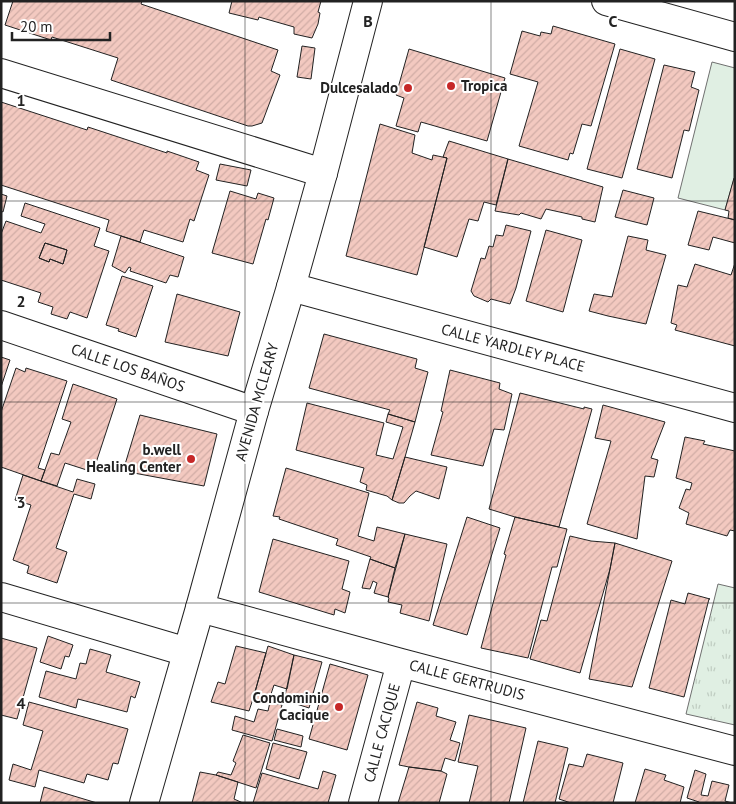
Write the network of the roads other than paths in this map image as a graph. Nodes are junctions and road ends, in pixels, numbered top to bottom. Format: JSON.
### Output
{"nodes":[{"id":1,"x":368,"y":1,"type":"edge"},
{"id":2,"x":606,"y":1,"type":"edge"},
{"id":3,"x":735,"y":37,"type":"edge"},
{"id":4,"x":1,"y":73,"type":"edge"},
{"id":5,"x":322,"y":173,"type":"junction"},
{"id":6,"x":291,"y":287,"type":"junction"},
{"id":7,"x":1,"y":326,"type":"edge"},
{"id":8,"x":735,"y":408,"type":"edge"},
{"id":9,"x":254,"y":411,"type":"junction"},
{"id":10,"x":1,"y":597,"type":"edge"},
{"id":11,"x":200,"y":608,"type":"junction"},
{"id":12,"x":187,"y":652,"type":"junction"},
{"id":13,"x":401,"y":663,"type":"junction"},
{"id":14,"x":735,"y":751,"type":"edge"},
{"id":15,"x":144,"y":803,"type":"edge"},
{"id":16,"x":363,"y":803,"type":"edge"}],
"edges":[{"from":1,"to":5,"type":"street","name":"AVENIDA MCLEARY"},
{"from":2,"to":3,"type":"street"},
{"from":4,"to":5,"type":"street"},
{"from":5,"to":6,"type":"street","name":"AVENIDA MCLEARY"},
{"from":6,"to":8,"type":"street","name":"CALLE YARDLEY PLACE"},
{"from":6,"to":9,"type":"street","name":"AVENIDA MCLEARY"},
{"from":7,"to":9,"type":"street","name":"CALLE LOS BAÑOS"},
{"from":9,"to":11,"type":"street","name":"AVENIDA MCLEARY"},
{"from":10,"to":12,"type":"street"},
{"from":11,"to":12,"type":"street","name":"AVENIDA MCLEARY"},
{"from":11,"to":13,"type":"street","name":"CALLE GERTRUDIS"},
{"from":12,"to":15,"type":"street","name":"AVENIDA MCLEARY"},
{"from":13,"to":14,"type":"street","name":"CALLE GERTRUDIS"},
{"from":13,"to":16,"type":"street","name":"CALLE CACIQUE"}]}
